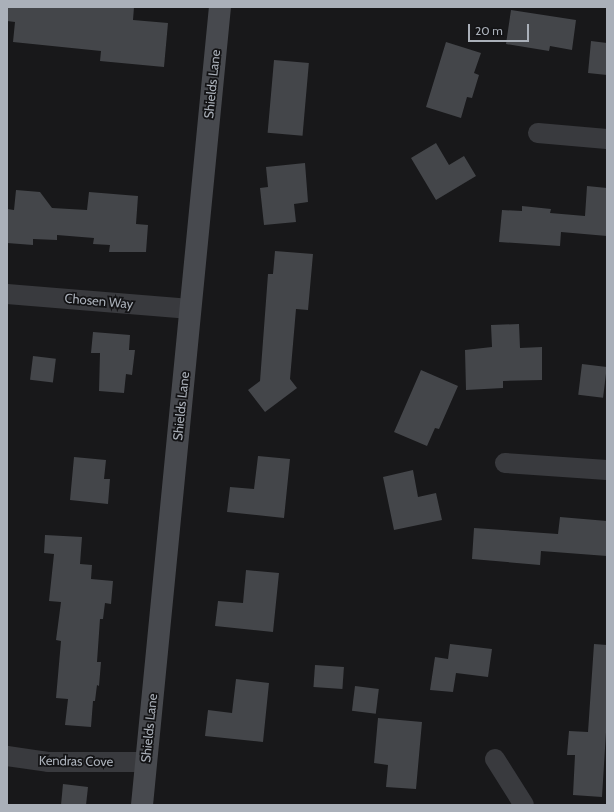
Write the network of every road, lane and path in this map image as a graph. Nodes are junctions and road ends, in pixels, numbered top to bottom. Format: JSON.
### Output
{"nodes":[{"id":1,"x":220,"y":7,"type":"edge"},
{"id":2,"x":538,"y":133,"type":"dead end"},
{"id":3,"x":607,"y":138,"type":"edge"},
{"id":4,"x":7,"y":294,"type":"edge"},
{"id":5,"x":190,"y":309,"type":"junction"},
{"id":6,"x":505,"y":463,"type":"dead end"},
{"id":7,"x":607,"y":470,"type":"edge"},
{"id":8,"x":7,"y":756,"type":"edge"},
{"id":9,"x":495,"y":759,"type":"dead end"},
{"id":10,"x":146,"y":762,"type":"junction"},
{"id":11,"x":142,"y":805,"type":"edge"},
{"id":12,"x":524,"y":805,"type":"edge"}],
"edges":[{"from":1,"to":5,"type":"main road","name":"Shields Lane"},
{"from":2,"to":3,"type":"street"},
{"from":4,"to":5,"type":"street","name":"Chosen Way"},
{"from":5,"to":10,"type":"main road","name":"Shields Lane"},
{"from":6,"to":7,"type":"street"},
{"from":8,"to":10,"type":"street","name":"Kendras Cove"},
{"from":9,"to":12,"type":"street"},
{"from":10,"to":11,"type":"main road","name":"Shields Lane"}]}
